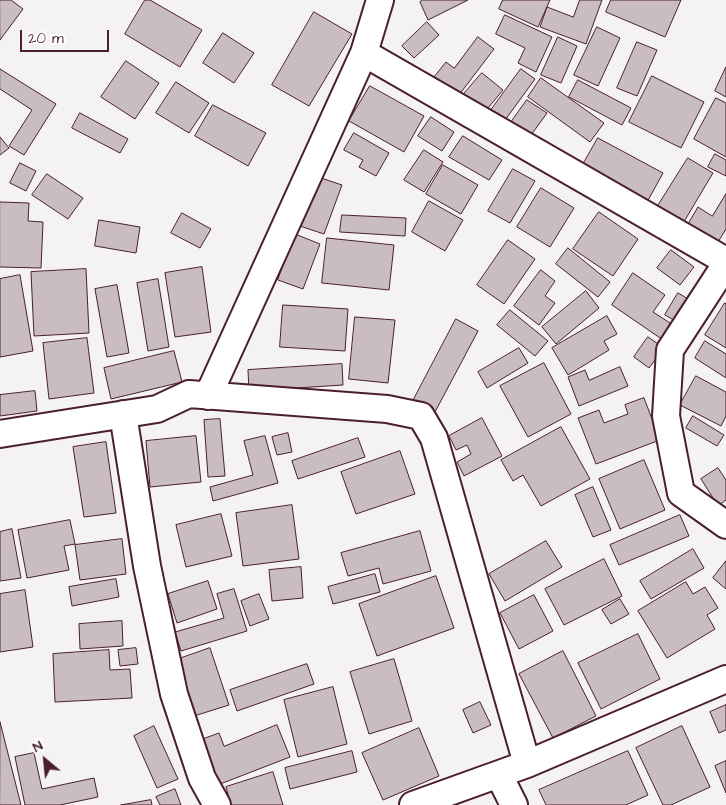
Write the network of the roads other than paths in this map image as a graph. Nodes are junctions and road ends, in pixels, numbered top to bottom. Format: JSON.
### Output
{"nodes":[{"id":1,"x":380,"y":0,"type":"edge"},
{"id":2,"x":364,"y":53,"type":"junction"},
{"id":3,"x":726,"y":262,"type":"edge"},
{"id":4,"x":208,"y":396,"type":"junction"},
{"id":5,"x":123,"y":414,"type":"junction"},
{"id":6,"x":0,"y":434,"type":"edge"},
{"id":7,"x":726,"y":524,"type":"edge"},
{"id":8,"x":726,"y":679,"type":"edge"},
{"id":9,"x":527,"y":764,"type":"junction"},
{"id":10,"x":499,"y":774,"type":"junction"},
{"id":11,"x":217,"y":805,"type":"edge"},
{"id":12,"x":413,"y":805,"type":"edge"},
{"id":13,"x":514,"y":805,"type":"edge"}],
"edges":[{"from":1,"to":2,"type":"street"},
{"from":2,"to":3,"type":"street"},
{"from":2,"to":4,"type":"street"},
{"from":3,"to":7,"type":"street"},
{"from":4,"to":5,"type":"street"},
{"from":4,"to":9,"type":"street"},
{"from":5,"to":6,"type":"street"},
{"from":5,"to":11,"type":"street"},
{"from":8,"to":9,"type":"street"},
{"from":9,"to":10,"type":"street"},
{"from":10,"to":12,"type":"street"},
{"from":10,"to":13,"type":"street"}]}
